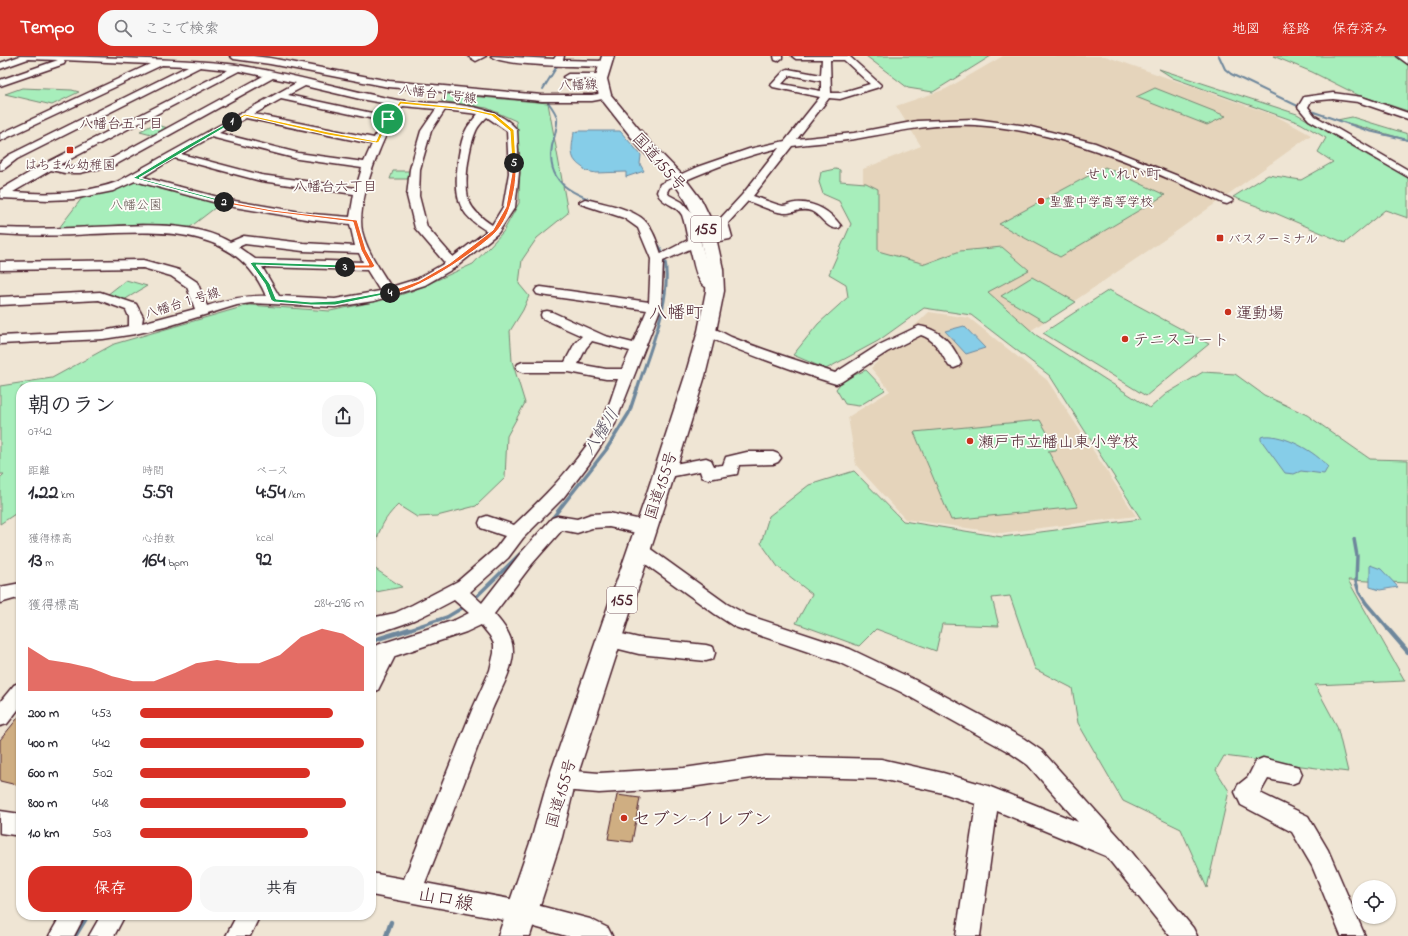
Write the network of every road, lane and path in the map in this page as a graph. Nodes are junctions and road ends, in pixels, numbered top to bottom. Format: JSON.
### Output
{"nodes":[{"id":1,"x":24,"y":56,"type":"edge"},
{"id":2,"x":28,"y":56,"type":"edge"},
{"id":3,"x":234,"y":56,"type":"edge"},
{"id":4,"x":263,"y":56,"type":"edge"},
{"id":5,"x":472,"y":56,"type":"edge"},
{"id":6,"x":482,"y":56,"type":"edge"},
{"id":7,"x":495,"y":56,"type":"edge"},
{"id":8,"x":796,"y":56,"type":"edge"},
{"id":9,"x":826,"y":56,"type":"edge"},
{"id":10,"x":1402,"y":56,"type":"edge"},
{"id":11,"x":69,"y":58,"type":"junction"},
{"id":12,"x":109,"y":58,"type":"edge"},
{"id":13,"x":558,"y":59,"type":"edge"},
{"id":14,"x":606,"y":60,"type":"edge"},
{"id":15,"x":1408,"y":61,"type":"edge"},
{"id":16,"x":163,"y":62,"type":"junction"},
{"id":17,"x":201,"y":64,"type":"junction"},
{"id":18,"x":0,"y":66,"type":"edge"},
{"id":19,"x":238,"y":68,"type":"junction"},
{"id":20,"x":272,"y":75,"type":"junction"},
{"id":21,"x":568,"y":77,"type":"dead end"},
{"id":22,"x":602,"y":77,"type":"junction"},
{"id":23,"x":381,"y":80,"type":"junction"},
{"id":24,"x":827,"y":80,"type":"junction"},
{"id":25,"x":0,"y":83,"type":"edge"},
{"id":26,"x":303,"y":83,"type":"junction"},
{"id":27,"x":826,"y":95,"type":"junction"},
{"id":28,"x":279,"y":96,"type":"junction"},
{"id":29,"x":360,"y":96,"type":"junction"},
{"id":30,"x":605,"y":96,"type":"junction"},
{"id":31,"x":400,"y":102,"type":"junction"},
{"id":32,"x":442,"y":107,"type":"junction"},
{"id":33,"x":485,"y":113,"type":"junction"},
{"id":34,"x":245,"y":115,"type":"junction"},
{"id":35,"x":1408,"y":116,"type":"edge"},
{"id":36,"x":388,"y":119,"type":"junction"},
{"id":37,"x":210,"y":134,"type":"junction"},
{"id":38,"x":0,"y":138,"type":"edge"},
{"id":39,"x":377,"y":142,"type":"junction"},
{"id":40,"x":788,"y":143,"type":"junction"},
{"id":41,"x":173,"y":155,"type":"junction"},
{"id":42,"x":48,"y":166,"type":"junction"},
{"id":43,"x":369,"y":166,"type":"junction"},
{"id":44,"x":0,"y":167,"type":"edge"},
{"id":45,"x":0,"y":174,"type":"edge"},
{"id":46,"x":1408,"y":174,"type":"edge"},
{"id":47,"x":135,"y":178,"type":"junction"},
{"id":48,"x":679,"y":180,"type":"junction"},
{"id":49,"x":22,"y":181,"type":"junction"},
{"id":50,"x":361,"y":192,"type":"junction"},
{"id":51,"x":1,"y":195,"type":"edge"},
{"id":52,"x":746,"y":196,"type":"junction"},
{"id":53,"x":1227,"y":201,"type":"dead end"},
{"id":54,"x":585,"y":202,"type":"dead end"},
{"id":55,"x":829,"y":220,"type":"dead end"},
{"id":56,"x":355,"y":221,"type":"junction"},
{"id":57,"x":0,"y":231,"type":"edge"},
{"id":58,"x":494,"y":231,"type":"junction"},
{"id":59,"x":701,"y":240,"type":"junction"},
{"id":60,"x":230,"y":246,"type":"junction"},
{"id":61,"x":363,"y":250,"type":"junction"},
{"id":62,"x":662,"y":257,"type":"junction"},
{"id":63,"x":253,"y":263,"type":"junction"},
{"id":64,"x":452,"y":264,"type":"junction"},
{"id":65,"x":0,"y":266,"type":"edge"},
{"id":66,"x":372,"y":266,"type":"junction"},
{"id":67,"x":541,"y":291,"type":"dead end"},
{"id":68,"x":388,"y":293,"type":"junction"},
{"id":69,"x":274,"y":300,"type":"junction"},
{"id":70,"x":0,"y":301,"type":"edge"},
{"id":71,"x":655,"y":307,"type":"junction"},
{"id":72,"x":202,"y":311,"type":"junction"},
{"id":73,"x":547,"y":315,"type":"dead end"},
{"id":74,"x":134,"y":330,"type":"junction"},
{"id":75,"x":707,"y":331,"type":"junction"},
{"id":76,"x":590,"y":336,"type":"junction"},
{"id":77,"x":0,"y":340,"type":"edge"},
{"id":78,"x":637,"y":348,"type":"junction"},
{"id":79,"x":954,"y":363,"type":"dead end"},
{"id":80,"x":524,"y":367,"type":"dead end"},
{"id":81,"x":569,"y":367,"type":"junction"},
{"id":82,"x":627,"y":374,"type":"junction"},
{"id":83,"x":773,"y":458,"type":"dead end"},
{"id":84,"x":664,"y":472,"type":"junction"},
{"id":85,"x":486,"y":523,"type":"dead end"},
{"id":86,"x":543,"y":524,"type":"junction"},
{"id":87,"x":517,"y":533,"type":"junction"},
{"id":88,"x":642,"y":539,"type":"junction"},
{"id":89,"x":16,"y":591,"type":"edge"},
{"id":90,"x":0,"y":595,"type":"edge"},
{"id":91,"x":469,"y":602,"type":"junction"},
{"id":92,"x":376,"y":625,"type":"edge"},
{"id":93,"x":609,"y":639,"type":"junction"},
{"id":94,"x":389,"y":650,"type":"junction"},
{"id":95,"x":706,"y":653,"type":"dead end"},
{"id":96,"x":376,"y":654,"type":"edge"},
{"id":97,"x":376,"y":675,"type":"edge"},
{"id":98,"x":16,"y":697,"type":"edge"},
{"id":99,"x":0,"y":717,"type":"edge"},
{"id":100,"x":1292,"y":774,"type":"dead end"},
{"id":101,"x":562,"y":780,"type":"junction"},
{"id":102,"x":988,"y":796,"type":"junction"},
{"id":103,"x":0,"y":822,"type":"edge"},
{"id":104,"x":16,"y":824,"type":"edge"},
{"id":105,"x":1113,"y":847,"type":"junction"},
{"id":106,"x":376,"y":885,"type":"edge"},
{"id":107,"x":410,"y":891,"type":"junction"},
{"id":108,"x":71,"y":920,"type":"edge"},
{"id":109,"x":111,"y":920,"type":"edge"},
{"id":110,"x":246,"y":920,"type":"edge"},
{"id":111,"x":518,"y":924,"type":"edge"},
{"id":112,"x":61,"y":936,"type":"edge"},
{"id":113,"x":101,"y":936,"type":"edge"},
{"id":114,"x":238,"y":936,"type":"edge"},
{"id":115,"x":600,"y":936,"type":"edge"},
{"id":116,"x":968,"y":936,"type":"edge"},
{"id":117,"x":1185,"y":936,"type":"edge"},
{"id":118,"x":1353,"y":936,"type":"edge"}],
"edges":[{"from":1,"to":2,"type":"street","name":"八幡台１号線"},
{"from":2,"to":11,"type":"street","name":"八幡台１号線"},
{"from":2,"to":18,"type":"street"},
{"from":3,"to":23,"type":"street","name":"八幡線"},
{"from":4,"to":23,"type":"street","name":"八幡線"},
{"from":5,"to":6,"type":"street"},
{"from":7,"to":13,"type":"street"},
{"from":8,"to":9,"type":"street"},
{"from":9,"to":24,"type":"street"},
{"from":9,"to":27,"type":"street"},
{"from":10,"to":15,"type":"street"},
{"from":11,"to":12,"type":"street","name":"八幡台１号線"},
{"from":11,"to":25,"type":"street"},
{"from":12,"to":16,"type":"street","name":"八幡台１号線"},
{"from":13,"to":14,"type":"street"},
{"from":14,"to":22,"type":"highway"},
{"from":16,"to":17,"type":"street","name":"八幡台１号線"},
{"from":16,"to":38,"type":"street"},
{"from":17,"to":19,"type":"street","name":"八幡台１号線"},
{"from":17,"to":44,"type":"street"},
{"from":19,"to":20,"type":"street","name":"八幡台１号線"},
{"from":19,"to":42,"type":"street"},
{"from":20,"to":26,"type":"street","name":"八幡台１号線"},
{"from":20,"to":42,"type":"street"},
{"from":21,"to":22,"type":"street"},
{"from":22,"to":30,"type":"highway"},
{"from":23,"to":29,"type":"street"},
{"from":23,"to":30,"type":"street","name":"八幡線"},
{"from":24,"to":27,"type":"street"},
{"from":24,"to":27,"type":"street"},
{"from":26,"to":28,"type":"street"},
{"from":26,"to":29,"type":"street","name":"八幡台１号線"},
{"from":27,"to":40,"type":"street"},
{"from":28,"to":34,"type":"street"},
{"from":28,"to":36,"type":"street"},
{"from":29,"to":31,"type":"street","name":"八幡台１号線"},
{"from":30,"to":48,"type":"highway","name":"国道155号","number":"155"},
{"from":31,"to":32,"type":"street","name":"八幡台１号線"},
{"from":31,"to":36,"type":"street"},
{"from":32,"to":33,"type":"street","name":"八幡台１号線"},
{"from":32,"to":64,"type":"street"},
{"from":33,"to":58,"type":"street","name":"八幡台１号線"},
{"from":33,"to":58,"type":"street"},
{"from":34,"to":37,"type":"street"},
{"from":34,"to":39,"type":"street"},
{"from":35,"to":46,"type":"street"},
{"from":36,"to":39,"type":"street"},
{"from":37,"to":41,"type":"street"},
{"from":37,"to":43,"type":"street"},
{"from":39,"to":43,"type":"street"},
{"from":40,"to":48,"type":"street"},
{"from":40,"to":52,"type":"street"},
{"from":40,"to":53,"type":"street"},
{"from":41,"to":47,"type":"street"},
{"from":41,"to":50,"type":"street"},
{"from":42,"to":49,"type":"street"},
{"from":43,"to":50,"type":"street"},
{"from":45,"to":49,"type":"street"},
{"from":47,"to":51,"type":"street"},
{"from":47,"to":56,"type":"street"},
{"from":48,"to":59,"type":"highway","name":"国道155号","number":"155"},
{"from":48,"to":59,"type":"street"},
{"from":49,"to":51,"type":"street"},
{"from":50,"to":56,"type":"street"},
{"from":52,"to":55,"type":"street"},
{"from":52,"to":59,"type":"street"},
{"from":54,"to":62,"type":"street"},
{"from":56,"to":61,"type":"street"},
{"from":57,"to":60,"type":"street"},
{"from":58,"to":64,"type":"street","name":"八幡台１号線"},
{"from":59,"to":62,"type":"street"},
{"from":59,"to":75,"type":"highway","name":"国道155号","number":"155"},
{"from":60,"to":61,"type":"street"},
{"from":60,"to":63,"type":"street"},
{"from":61,"to":66,"type":"street"},
{"from":62,"to":71,"type":"street"},
{"from":63,"to":66,"type":"street"},
{"from":63,"to":69,"type":"street"},
{"from":64,"to":68,"type":"street","name":"八幡台１号線"},
{"from":65,"to":72,"type":"street"},
{"from":66,"to":68,"type":"street"},
{"from":67,"to":71,"type":"street"},
{"from":68,"to":69,"type":"street","name":"八幡台１号線"},
{"from":69,"to":72,"type":"street","name":"八幡台１号線"},
{"from":70,"to":74,"type":"street"},
{"from":71,"to":78,"type":"street"},
{"from":72,"to":74,"type":"street","name":"八幡台１号線"},
{"from":73,"to":76,"type":"street"},
{"from":74,"to":77,"type":"street","name":"八幡台１号線"},
{"from":75,"to":79,"type":"street"},
{"from":75,"to":84,"type":"highway","name":"国道155号","number":"155"},
{"from":76,"to":78,"type":"street"},
{"from":76,"to":81,"type":"street"},
{"from":78,"to":82,"type":"street"},
{"from":80,"to":81,"type":"street"},
{"from":81,"to":82,"type":"street"},
{"from":82,"to":86,"type":"street"},
{"from":83,"to":84,"type":"street"},
{"from":84,"to":88,"type":"highway","name":"国道155号","number":"155"},
{"from":85,"to":87,"type":"street"},
{"from":86,"to":87,"type":"street"},
{"from":86,"to":88,"type":"street"},
{"from":86,"to":91,"type":"street"},
{"from":87,"to":91,"type":"street"},
{"from":88,"to":93,"type":"highway","name":"国道155号","number":"155"},
{"from":88,"to":105,"type":"street"},
{"from":89,"to":90,"type":"street"},
{"from":91,"to":92,"type":"street"},
{"from":91,"to":94,"type":"street"},
{"from":91,"to":107,"type":"street"},
{"from":93,"to":95,"type":"street"},
{"from":93,"to":101,"type":"highway","name":"国道155号","number":"155"},
{"from":94,"to":96,"type":"street"},
{"from":94,"to":97,"type":"street"},
{"from":98,"to":99,"type":"street"},
{"from":100,"to":118,"type":"street"},
{"from":101,"to":102,"type":"street"},
{"from":101,"to":111,"type":"highway","name":"国道155号","number":"155"},
{"from":102,"to":105,"type":"street"},
{"from":102,"to":116,"type":"street"},
{"from":103,"to":104,"type":"street"},
{"from":105,"to":117,"type":"street"},
{"from":106,"to":107,"type":"street","name":"山口線"},
{"from":107,"to":111,"type":"street","name":"山口線"},
{"from":108,"to":112,"type":"street"},
{"from":109,"to":113,"type":"street"},
{"from":110,"to":114,"type":"street"},
{"from":111,"to":115,"type":"street","name":"山口線"}]}
